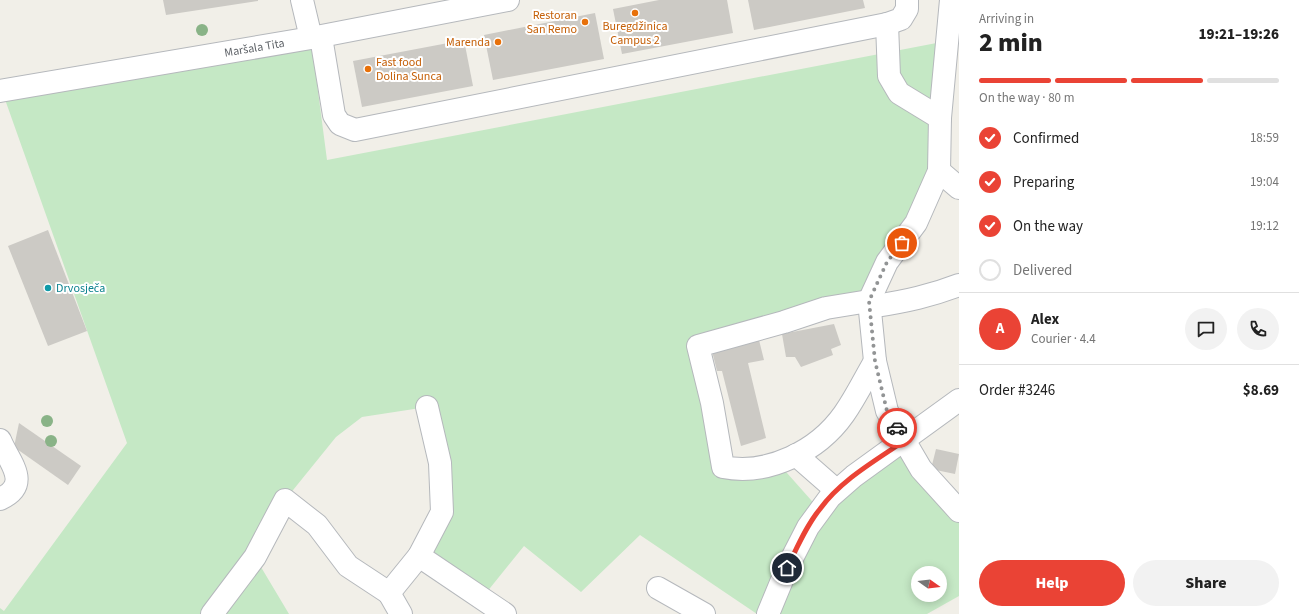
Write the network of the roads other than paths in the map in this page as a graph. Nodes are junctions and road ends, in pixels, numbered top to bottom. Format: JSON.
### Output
{"nodes":[{"id":1,"x":302,"y":0,"type":"edge"},
{"id":2,"x":508,"y":0,"type":"edge"},
{"id":3,"x":907,"y":0,"type":"edge"},
{"id":4,"x":951,"y":0,"type":"edge"},
{"id":5,"x":887,"y":24,"type":"junction"},
{"id":6,"x":316,"y":37,"type":"junction"},
{"id":7,"x":0,"y":91,"type":"edge"},
{"id":8,"x":940,"y":118,"type":"junction"},
{"id":9,"x":939,"y":171,"type":"junction"},
{"id":10,"x":959,"y":188,"type":"edge"},
{"id":11,"x":959,"y":284,"type":"edge"},
{"id":12,"x":869,"y":301,"type":"junction"},
{"id":13,"x":875,"y":361,"type":"junction"},
{"id":14,"x":959,"y":400,"type":"edge"},
{"id":15,"x":427,"y":407,"type":"dead end"},
{"id":16,"x":904,"y":441,"type":"junction"},
{"id":17,"x":3,"y":447,"type":"edge"},
{"id":18,"x":796,"y":455,"type":"junction"},
{"id":19,"x":836,"y":490,"type":"junction"},
{"id":20,"x":0,"y":499,"type":"edge"},
{"id":21,"x":959,"y":511,"type":"edge"},
{"id":22,"x":419,"y":556,"type":"junction"},
{"id":23,"x":658,"y":588,"type":"dead end"},
{"id":24,"x":389,"y":593,"type":"junction"},
{"id":25,"x":212,"y":614,"type":"edge"},
{"id":26,"x":401,"y":614,"type":"edge"},
{"id":27,"x":506,"y":614,"type":"edge"},
{"id":28,"x":704,"y":614,"type":"edge"},
{"id":29,"x":768,"y":614,"type":"edge"}],
"edges":[{"from":1,"to":6,"type":"street"},
{"from":2,"to":6,"type":"street","name":"Maršala Tita"},
{"from":3,"to":5,"type":"street"},
{"from":4,"to":8,"type":"street"},
{"from":5,"to":6,"type":"street"},
{"from":5,"to":8,"type":"street"},
{"from":6,"to":7,"type":"street","name":"Maršala Tita"},
{"from":8,"to":9,"type":"street"},
{"from":9,"to":10,"type":"street"},
{"from":9,"to":12,"type":"street"},
{"from":11,"to":12,"type":"street"},
{"from":12,"to":13,"type":"street"},
{"from":12,"to":18,"type":"street"},
{"from":13,"to":16,"type":"street"},
{"from":13,"to":18,"type":"street"},
{"from":14,"to":16,"type":"street"},
{"from":15,"to":22,"type":"street"},
{"from":16,"to":19,"type":"street"},
{"from":16,"to":21,"type":"street"},
{"from":17,"to":20,"type":"street"},
{"from":18,"to":19,"type":"street"},
{"from":19,"to":29,"type":"street"},
{"from":22,"to":24,"type":"street"},
{"from":22,"to":27,"type":"street"},
{"from":23,"to":28,"type":"street"},
{"from":24,"to":25,"type":"street"},
{"from":24,"to":26,"type":"street"}]}
